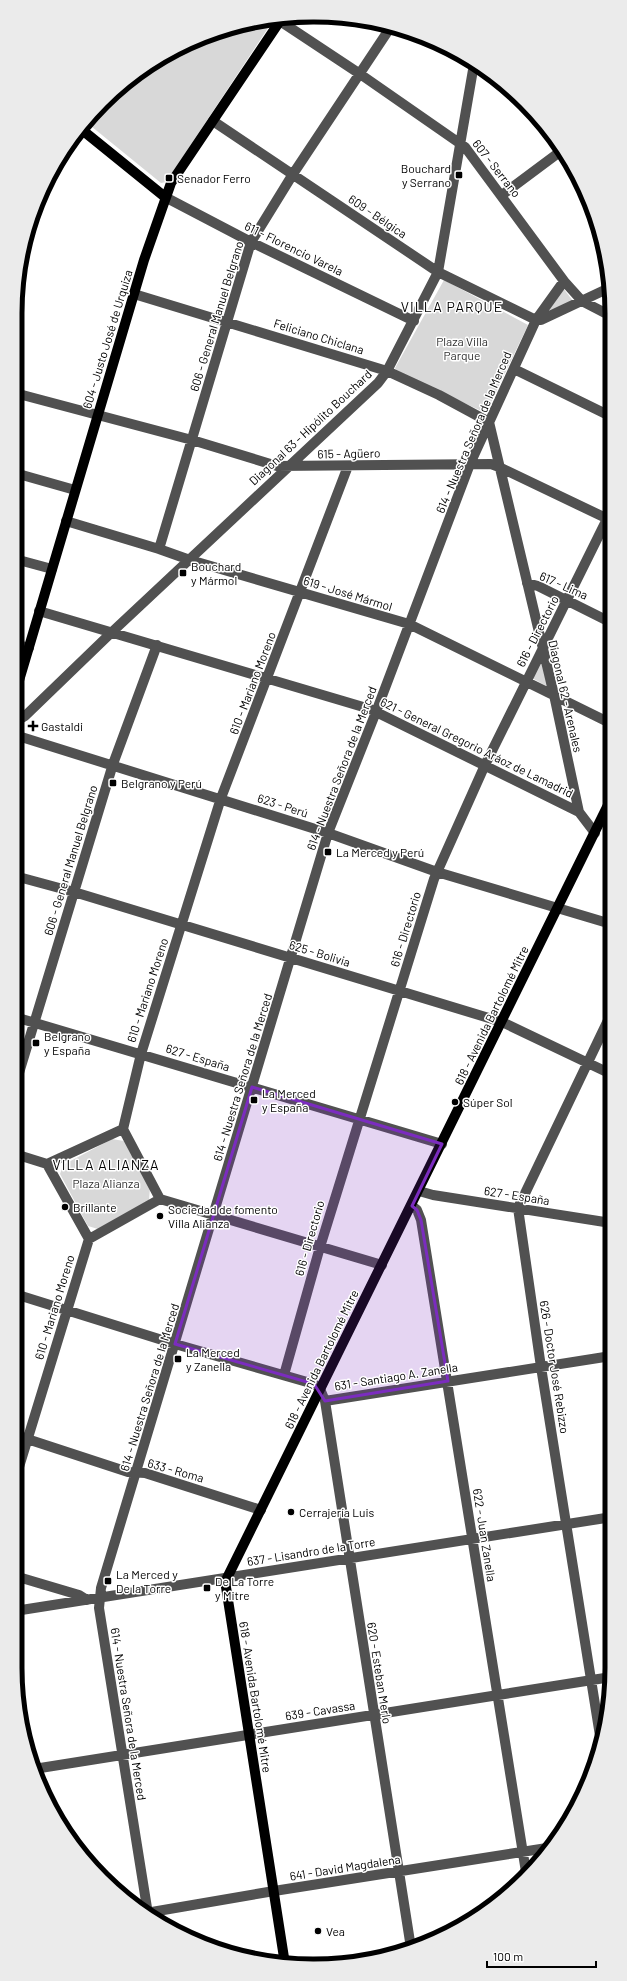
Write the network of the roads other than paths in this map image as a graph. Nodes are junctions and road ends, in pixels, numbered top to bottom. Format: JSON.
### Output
{"nodes":[{"id":1,"x":287,"y":23,"type":"edge"},
{"id":2,"x":278,"y":24,"type":"edge"},
{"id":3,"x":388,"y":32,"type":"edge"},
{"id":4,"x":473,"y":70,"type":"edge"},
{"id":5,"x":360,"y":74,"type":"junction"},
{"id":6,"x":213,"y":121,"type":"junction"},
{"id":7,"x":85,"y":132,"type":"edge"},
{"id":8,"x":460,"y":143,"type":"junction"},
{"id":9,"x":557,"y":154,"type":"edge"},
{"id":10,"x":292,"y":174,"type":"junction"},
{"id":11,"x":502,"y":195,"type":"junction"},
{"id":12,"x":165,"y":197,"type":"junction"},
{"id":13,"x":251,"y":242,"type":"junction"},
{"id":14,"x":438,"y":272,"type":"junction"},
{"id":15,"x":564,"y":281,"type":"junction"},
{"id":16,"x":604,"y":290,"type":"edge"},
{"id":17,"x":134,"y":294,"type":"junction"},
{"id":18,"x":582,"y":301,"type":"junction"},
{"id":19,"x":605,"y":312,"type":"edge"},
{"id":20,"x":536,"y":320,"type":"junction"},
{"id":21,"x":414,"y":321,"type":"junction"},
{"id":22,"x":226,"y":322,"type":"junction"},
{"id":23,"x":514,"y":369,"type":"junction"},
{"id":24,"x":388,"y":371,"type":"junction"},
{"id":25,"x":22,"y":395,"type":"edge"},
{"id":26,"x":98,"y":414,"type":"junction"},
{"id":27,"x":605,"y":414,"type":"edge"},
{"id":28,"x":489,"y":422,"type":"junction"},
{"id":29,"x":192,"y":440,"type":"junction"},
{"id":30,"x":470,"y":464,"type":"junction"},
{"id":31,"x":348,"y":466,"type":"junction"},
{"id":32,"x":286,"y":467,"type":"junction"},
{"id":33,"x":499,"y":467,"type":"junction"},
{"id":34,"x":22,"y":475,"type":"edge"},
{"id":35,"x":75,"y":490,"type":"junction"},
{"id":36,"x":605,"y":515,"type":"edge"},
{"id":37,"x":66,"y":521,"type":"junction"},
{"id":38,"x":605,"y":525,"type":"edge"},
{"id":39,"x":159,"y":549,"type":"junction"},
{"id":40,"x":190,"y":560,"type":"junction"},
{"id":41,"x":22,"y":561,"type":"edge"},
{"id":42,"x":52,"y":569,"type":"junction"},
{"id":43,"x":527,"y":583,"type":"junction"},
{"id":44,"x":300,"y":592,"type":"junction"},
{"id":45,"x":568,"y":600,"type":"junction"},
{"id":46,"x":39,"y":611,"type":"junction"},
{"id":47,"x":605,"y":619,"type":"edge"},
{"id":48,"x":409,"y":624,"type":"junction"},
{"id":49,"x":112,"y":632,"type":"junction"},
{"id":50,"x":157,"y":645,"type":"junction"},
{"id":51,"x":22,"y":646,"type":"edge"},
{"id":52,"x":29,"y":648,"type":"junction"},
{"id":53,"x":543,"y":649,"type":"junction"},
{"id":54,"x":22,"y":671,"type":"edge"},
{"id":55,"x":267,"y":678,"type":"junction"},
{"id":56,"x":526,"y":680,"type":"junction"},
{"id":57,"x":554,"y":695,"type":"junction"},
{"id":58,"x":376,"y":712,"type":"junction"},
{"id":59,"x":22,"y":718,"type":"edge"},
{"id":60,"x":605,"y":720,"type":"edge"},
{"id":61,"x":22,"y":737,"type":"edge"},
{"id":62,"x":112,"y":764,"type":"junction"},
{"id":63,"x":485,"y":765,"type":"junction"},
{"id":64,"x":221,"y":798,"type":"junction"},
{"id":65,"x":579,"y":812,"type":"junction"},
{"id":66,"x":605,"y":812,"type":"edge"},
{"id":67,"x":328,"y":833,"type":"junction"},
{"id":68,"x":595,"y":833,"type":"junction"},
{"id":69,"x":437,"y":872,"type":"junction"},
{"id":70,"x":22,"y":878,"type":"edge"},
{"id":71,"x":74,"y":892,"type":"junction"},
{"id":72,"x":558,"y":908,"type":"junction"},
{"id":73,"x":605,"y":922,"type":"edge"},
{"id":74,"x":182,"y":925,"type":"junction"},
{"id":75,"x":290,"y":958,"type":"junction"},
{"id":76,"x":400,"y":991,"type":"junction"},
{"id":77,"x":22,"y":1019,"type":"edge"},
{"id":78,"x":502,"y":1022,"type":"junction"},
{"id":79,"x":34,"y":1023,"type":"junction"},
{"id":80,"x":605,"y":1026,"type":"edge"},
{"id":81,"x":141,"y":1054,"type":"junction"},
{"id":82,"x":587,"y":1062,"type":"junction"},
{"id":83,"x":22,"y":1063,"type":"edge"},
{"id":84,"x":605,"y":1071,"type":"edge"},
{"id":85,"x":252,"y":1087,"type":"junction"},
{"id":86,"x":359,"y":1119,"type":"junction"},
{"id":87,"x":123,"y":1128,"type":"junction"},
{"id":88,"x":442,"y":1144,"type":"junction"},
{"id":89,"x":22,"y":1156,"type":"edge"},
{"id":90,"x":47,"y":1164,"type":"junction"},
{"id":91,"x":419,"y":1191,"type":"junction"},
{"id":92,"x":160,"y":1199,"type":"junction"},
{"id":93,"x":412,"y":1206,"type":"junction"},
{"id":94,"x":518,"y":1208,"type":"junction"},
{"id":95,"x":214,"y":1216,"type":"junction"},
{"id":96,"x":605,"y":1223,"type":"edge"},
{"id":97,"x":89,"y":1239,"type":"junction"},
{"id":98,"x":320,"y":1248,"type":"junction"},
{"id":99,"x":382,"y":1265,"type":"junction"},
{"id":100,"x":22,"y":1296,"type":"edge"},
{"id":101,"x":67,"y":1309,"type":"junction"},
{"id":102,"x":176,"y":1344,"type":"junction"},
{"id":103,"x":605,"y":1357,"type":"edge"},
{"id":104,"x":541,"y":1367,"type":"junction"},
{"id":105,"x":284,"y":1375,"type":"junction"},
{"id":106,"x":448,"y":1381,"type":"junction"},
{"id":107,"x":320,"y":1389,"type":"junction"},
{"id":108,"x":324,"y":1401,"type":"junction"},
{"id":109,"x":22,"y":1437,"type":"edge"},
{"id":110,"x":27,"y":1438,"type":"junction"},
{"id":111,"x":22,"y":1456,"type":"edge"},
{"id":112,"x":136,"y":1473,"type":"junction"},
{"id":113,"x":261,"y":1510,"type":"junction"},
{"id":114,"x":605,"y":1518,"type":"edge"},
{"id":115,"x":567,"y":1524,"type":"junction"},
{"id":116,"x":473,"y":1539,"type":"junction"},
{"id":117,"x":348,"y":1559,"type":"junction"},
{"id":118,"x":22,"y":1578,"type":"edge"},
{"id":119,"x":227,"y":1578,"type":"junction"},
{"id":120,"x":99,"y":1597,"type":"junction"},
{"id":121,"x":87,"y":1600,"type":"junction"},
{"id":122,"x":22,"y":1610,"type":"edge"},
{"id":123,"x":604,"y":1678,"type":"edge"},
{"id":124,"x":591,"y":1680,"type":"junction"},
{"id":125,"x":497,"y":1695,"type":"junction"},
{"id":126,"x":374,"y":1715,"type":"junction"},
{"id":127,"x":598,"y":1726,"type":"edge"},
{"id":128,"x":248,"y":1735,"type":"junction"},
{"id":129,"x":122,"y":1754,"type":"junction"},
{"id":130,"x":40,"y":1768,"type":"edge"},
{"id":131,"x":542,"y":1849,"type":"edge"},
{"id":132,"x":523,"y":1852,"type":"junction"},
{"id":133,"x":525,"y":1868,"type":"edge"},
{"id":134,"x":398,"y":1872,"type":"junction"},
{"id":135,"x":274,"y":1891,"type":"junction"},
{"id":136,"x":146,"y":1906,"type":"edge"},
{"id":137,"x":156,"y":1912,"type":"edge"},
{"id":138,"x":410,"y":1943,"type":"edge"},
{"id":139,"x":284,"y":1957,"type":"edge"}],
"edges":[{"from":1,"to":5,"type":"street","name":"607 - Serrano"},
{"from":2,"to":6,"type":"main road","name":"604 - Justo José de Urquiza"},
{"from":3,"to":5,"type":"street","name":"606 - General Manuel Belgrano"},
{"from":4,"to":8,"type":"street","name":"Diagonal 63 - Hipólito Bouchard"},
{"from":5,"to":8,"type":"street","name":"607 - Serrano"},
{"from":5,"to":10,"type":"street","name":"606 - General Manuel Belgrano"},
{"from":6,"to":10,"type":"street","name":"609 - Bélgica"},
{"from":6,"to":12,"type":"main road","name":"604 - Justo José de Urquiza"},
{"from":7,"to":12,"type":"main road"},
{"from":8,"to":11,"type":"street","name":"607 - Serrano"},
{"from":8,"to":14,"type":"street","name":"Diagonal 63 - Hipólito Bouchard"},
{"from":9,"to":11,"type":"street"},
{"from":10,"to":13,"type":"street","name":"606 - General Manuel Belgrano"},
{"from":10,"to":14,"type":"street","name":"609 - Bélgica"},
{"from":11,"to":15,"type":"street","name":"607 - Serrano"},
{"from":12,"to":13,"type":"street","name":"611 - Florencio Varela"},
{"from":12,"to":17,"type":"main road","name":"604 - Justo José de Urquiza"},
{"from":13,"to":21,"type":"street","name":"611 - Florencio Varela"},
{"from":13,"to":22,"type":"street","name":"606 - General Manuel Belgrano"},
{"from":14,"to":20,"type":"street","name":"609 - Bélgica"},
{"from":14,"to":21,"type":"street","name":"Diagonal 63 - Hipólito Bouchard"},
{"from":15,"to":18,"type":"street","name":"607 - Serrano"},
{"from":15,"to":20,"type":"street","name":"614 - Nuestra Señora de la Merced"},
{"from":16,"to":18,"type":"street"},
{"from":17,"to":22,"type":"street","name":"Feliciano Chiclana"},
{"from":17,"to":26,"type":"main road","name":"604 - Justo José de Urquiza"},
{"from":18,"to":19,"type":"street","name":"607 - Serrano"},
{"from":18,"to":20,"type":"street"},
{"from":20,"to":23,"type":"street","name":"614 - Nuestra Señora de la Merced"},
{"from":21,"to":24,"type":"street","name":"Diagonal 63 - Hipólito Bouchard"},
{"from":22,"to":24,"type":"street","name":"Feliciano Chiclana"},
{"from":22,"to":29,"type":"street","name":"606 - General Manuel Belgrano"},
{"from":23,"to":27,"type":"street"},
{"from":23,"to":28,"type":"street","name":"614 - Nuestra Señora de la Merced"},
{"from":24,"to":28,"type":"street","name":"Feliciano Chiclana"},
{"from":24,"to":32,"type":"street","name":"Diagonal 63 - Hipólito Bouchard"},
{"from":25,"to":26,"type":"street","name":"615 - Agüero"},
{"from":26,"to":29,"type":"street","name":"615 - Agüero"},
{"from":26,"to":35,"type":"main road","name":"604 - Justo José de Urquiza"},
{"from":28,"to":30,"type":"street","name":"614 - Nuestra Señora de la Merced"},
{"from":28,"to":33,"type":"street","name":"Diagonal 62 - Arenales"},
{"from":29,"to":32,"type":"street","name":"615 - Agüero"},
{"from":29,"to":39,"type":"street","name":"606 - General Manuel Belgrano"},
{"from":30,"to":31,"type":"street","name":"615 - Agüero"},
{"from":30,"to":33,"type":"street","name":"615 - Agüero"},
{"from":30,"to":48,"type":"street","name":"614 - Nuestra Señora de la Merced"},
{"from":31,"to":32,"type":"street","name":"615 - Agüero"},
{"from":31,"to":44,"type":"street","name":"610 - Mariano Moreno"},
{"from":32,"to":40,"type":"street","name":"Diagonal 63 - Hipólito Bouchard"},
{"from":33,"to":36,"type":"street","name":"615 - Agüero"},
{"from":33,"to":43,"type":"street","name":"Diagonal 62 - Arenales"},
{"from":34,"to":35,"type":"street"},
{"from":35,"to":37,"type":"main road","name":"604 - Justo José de Urquiza"},
{"from":37,"to":39,"type":"street","name":"619 - José Mármol"},
{"from":37,"to":42,"type":"main road","name":"604 - Justo José de Urquiza"},
{"from":38,"to":45,"type":"street","name":"616 - Directorio"},
{"from":39,"to":40,"type":"street","name":"619 - José Mármol"},
{"from":40,"to":44,"type":"street","name":"619 - José Mármol"},
{"from":40,"to":49,"type":"street","name":"Diagonal 63 - Hipólito Bouchard"},
{"from":41,"to":42,"type":"street"},
{"from":42,"to":46,"type":"main road","name":"604 - Justo José de Urquiza"},
{"from":43,"to":45,"type":"street","name":"617 - Lima"},
{"from":43,"to":53,"type":"street","name":"Diagonal 62 - Arenales"},
{"from":44,"to":48,"type":"street","name":"619 - José Mármol"},
{"from":44,"to":55,"type":"street","name":"610 - Mariano Moreno"},
{"from":45,"to":47,"type":"street","name":"617 - Lima"},
{"from":45,"to":53,"type":"street","name":"616 - Directorio"},
{"from":46,"to":49,"type":"street","name":"621 - General Gregorio Aráoz de Lamadrid"},
{"from":46,"to":52,"type":"main road","name":"604 - Justo José de Urquiza"},
{"from":48,"to":56,"type":"street","name":"619 - José Mármol"},
{"from":48,"to":58,"type":"street","name":"614 - Nuestra Señora de la Merced"},
{"from":49,"to":50,"type":"street","name":"621 - General Gregorio Aráoz de Lamadrid"},
{"from":49,"to":59,"type":"street","name":"Diagonal 63 - Hipólito Bouchard"},
{"from":50,"to":55,"type":"street","name":"621 - General Gregorio Aráoz de Lamadrid"},
{"from":50,"to":62,"type":"street","name":"606 - General Manuel Belgrano"},
{"from":51,"to":52,"type":"street"},
{"from":52,"to":54,"type":"main road","name":"604 - Justo José de Urquiza"},
{"from":53,"to":56,"type":"street","name":"616 - Directorio"},
{"from":53,"to":57,"type":"street","name":"Diagonal 62 - Arenales"},
{"from":55,"to":58,"type":"street","name":"621 - General Gregorio Aráoz de Lamadrid"},
{"from":55,"to":64,"type":"street","name":"610 - Mariano Moreno"},
{"from":56,"to":57,"type":"street","name":"619 - José Mármol"},
{"from":56,"to":63,"type":"street","name":"616 - Directorio"},
{"from":57,"to":60,"type":"street","name":"619 - José Mármol"},
{"from":57,"to":65,"type":"street","name":"Diagonal 62 - Arenales"},
{"from":58,"to":63,"type":"street","name":"621 - General Gregorio Aráoz de Lamadrid"},
{"from":58,"to":67,"type":"street","name":"614 - Nuestra Señora de la Merced"},
{"from":61,"to":62,"type":"street","name":"623 - Perú"},
{"from":62,"to":64,"type":"street","name":"623 - Perú"},
{"from":62,"to":71,"type":"street","name":"606 - General Manuel Belgrano"},
{"from":63,"to":65,"type":"street","name":"621 - General Gregorio Aráoz de Lamadrid"},
{"from":63,"to":69,"type":"street","name":"616 - Directorio"},
{"from":64,"to":67,"type":"street","name":"623 - Perú"},
{"from":64,"to":74,"type":"street","name":"610 - Mariano Moreno"},
{"from":65,"to":68,"type":"street","name":"621 - General Gregorio Aráoz de Lamadrid"},
{"from":66,"to":68,"type":"main road","name":"618 - Avenida Bartolomé Mitre"},
{"from":67,"to":69,"type":"street","name":"623 - Perú"},
{"from":67,"to":75,"type":"street","name":"614 - Nuestra Señora de la Merced"},
{"from":68,"to":72,"type":"main road","name":"618 - Avenida Bartolomé Mitre"},
{"from":69,"to":72,"type":"street","name":"623 - Perú"},
{"from":69,"to":76,"type":"street","name":"616 - Directorio"},
{"from":70,"to":71,"type":"street","name":"625 - Bolivia"},
{"from":71,"to":74,"type":"street","name":"625 - Bolivia"},
{"from":71,"to":79,"type":"street","name":"606 - General Manuel Belgrano"},
{"from":72,"to":73,"type":"street","name":"623 - Perú"},
{"from":72,"to":78,"type":"main road","name":"618 - Avenida Bartolomé Mitre"},
{"from":74,"to":75,"type":"street","name":"625 - Bolivia"},
{"from":74,"to":81,"type":"street","name":"610 - Mariano Moreno"},
{"from":75,"to":76,"type":"street","name":"625 - Bolivia"},
{"from":75,"to":85,"type":"street","name":"614 - Nuestra Señora de la Merced"},
{"from":76,"to":78,"type":"street","name":"625 - Bolivia"},
{"from":76,"to":86,"type":"street","name":"616 - Directorio"},
{"from":77,"to":79,"type":"street","name":"627 - España"},
{"from":78,"to":82,"type":"street","name":"625 - Bolivia"},
{"from":78,"to":88,"type":"main road","name":"618 - Avenida Bartolomé Mitre"},
{"from":79,"to":81,"type":"street","name":"627 - España"},
{"from":79,"to":83,"type":"street","name":"606 - General Manuel Belgrano"},
{"from":80,"to":82,"type":"street"},
{"from":81,"to":85,"type":"street","name":"627 - España"},
{"from":81,"to":87,"type":"street","name":"610 - Mariano Moreno"},
{"from":82,"to":84,"type":"street","name":"625 - Bolivia"},
{"from":82,"to":94,"type":"street"},
{"from":85,"to":86,"type":"street","name":"627 - España"},
{"from":85,"to":95,"type":"street","name":"614 - Nuestra Señora de la Merced"},
{"from":86,"to":88,"type":"street","name":"627 - España"},
{"from":86,"to":98,"type":"street","name":"616 - Directorio"},
{"from":87,"to":90,"type":"street"},
{"from":87,"to":92,"type":"street"},
{"from":88,"to":91,"type":"main road","name":"618 - Avenida Bartolomé Mitre"},
{"from":89,"to":90,"type":"street"},
{"from":90,"to":97,"type":"street"},
{"from":91,"to":93,"type":"main road","name":"618 - Avenida Bartolomé Mitre"},
{"from":91,"to":94,"type":"street","name":"627 - España"},
{"from":92,"to":95,"type":"street"},
{"from":92,"to":97,"type":"street"},
{"from":93,"to":99,"type":"main road","name":"618 - Avenida Bartolomé Mitre"},
{"from":93,"to":106,"type":"street","name":"622 - Juan Zanella"},
{"from":94,"to":96,"type":"street","name":"627 - España"},
{"from":94,"to":104,"type":"street","name":"626 - Doctor José Rebizzo"},
{"from":95,"to":98,"type":"street"},
{"from":95,"to":102,"type":"street","name":"614 - Nuestra Señora de la Merced"},
{"from":97,"to":101,"type":"street","name":"610 - Mariano Moreno"},
{"from":98,"to":99,"type":"street"},
{"from":98,"to":105,"type":"street","name":"616 - Directorio"},
{"from":99,"to":107,"type":"main road","name":"618 - Avenida Bartolomé Mitre"},
{"from":100,"to":101,"type":"street","name":"631 - Santiago A. Zanella"},
{"from":101,"to":102,"type":"street","name":"631 - Santiago A. Zanella"},
{"from":101,"to":110,"type":"street","name":"610 - Mariano Moreno"},
{"from":102,"to":105,"type":"street","name":"631 - Santiago A. Zanella"},
{"from":102,"to":112,"type":"street","name":"614 - Nuestra Señora de la Merced"},
{"from":103,"to":104,"type":"street","name":"631 - Santiago A. Zanella"},
{"from":104,"to":106,"type":"street","name":"631 - Santiago A. Zanella"},
{"from":104,"to":115,"type":"street","name":"626 - Doctor José Rebizzo"},
{"from":105,"to":107,"type":"street","name":"631 - Santiago A. Zanella"},
{"from":106,"to":108,"type":"street","name":"631 - Santiago A. Zanella"},
{"from":106,"to":116,"type":"street","name":"622 - Juan Zanella"},
{"from":107,"to":108,"type":"street","name":"631 - Santiago A. Zanella"},
{"from":107,"to":113,"type":"main road","name":"618 - Avenida Bartolomé Mitre"},
{"from":108,"to":117,"type":"street","name":"620 - Esteban Merlo"},
{"from":109,"to":110,"type":"street","name":"633 - Roma"},
{"from":110,"to":111,"type":"street","name":"610 - Mariano Moreno"},
{"from":110,"to":112,"type":"street","name":"633 - Roma"},
{"from":112,"to":113,"type":"street","name":"633 - Roma"},
{"from":112,"to":120,"type":"street","name":"614 - Nuestra Señora de la Merced"},
{"from":113,"to":119,"type":"main road","name":"618 - Avenida Bartolomé Mitre"},
{"from":114,"to":115,"type":"street","name":"637 - Lisandro de la Torre"},
{"from":115,"to":116,"type":"street","name":"637 - Lisandro de la Torre"},
{"from":115,"to":124,"type":"street","name":"626 - Doctor José Rebizzo"},
{"from":116,"to":117,"type":"street","name":"637 - Lisandro de la Torre"},
{"from":116,"to":125,"type":"street","name":"622 - Juan Zanella"},
{"from":117,"to":119,"type":"street","name":"637 - Lisandro de la Torre"},
{"from":117,"to":126,"type":"street","name":"620 - Esteban Merlo"},
{"from":118,"to":121,"type":"street"},
{"from":119,"to":120,"type":"street","name":"637 - Lisandro de la Torre"},
{"from":119,"to":128,"type":"main road","name":"618 - Avenida Bartolomé Mitre"},
{"from":120,"to":121,"type":"street","name":"637 - Lisandro de la Torre"},
{"from":120,"to":129,"type":"street","name":"614 - Nuestra Señora de la Merced"},
{"from":121,"to":122,"type":"street","name":"637 - Lisandro de la Torre"},
{"from":123,"to":124,"type":"street","name":"639 - Cavassa"},
{"from":124,"to":125,"type":"street","name":"639 - Cavassa"},
{"from":124,"to":127,"type":"street","name":"626 - Doctor José Rebizzo"},
{"from":125,"to":126,"type":"street","name":"639 - Cavassa"},
{"from":125,"to":132,"type":"street","name":"622 - Juan Zanella"},
{"from":126,"to":128,"type":"street","name":"639 - Cavassa"},
{"from":126,"to":134,"type":"street","name":"620 - Esteban Merlo"},
{"from":128,"to":129,"type":"street","name":"639 - Cavassa"},
{"from":128,"to":135,"type":"main road","name":"618 - Avenida Bartolomé Mitre"},
{"from":129,"to":130,"type":"street","name":"639 - Cavassa"},
{"from":129,"to":136,"type":"street","name":"614 - Nuestra Señora de la Merced"},
{"from":131,"to":132,"type":"street","name":"641 - David Magdalena"},
{"from":132,"to":133,"type":"street","name":"622 - Juan Zanella"},
{"from":132,"to":134,"type":"street","name":"641 - David Magdalena"},
{"from":134,"to":135,"type":"street","name":"641 - David Magdalena"},
{"from":134,"to":138,"type":"street","name":"620 - Esteban Merlo"},
{"from":135,"to":137,"type":"street","name":"641 - David Magdalena"},
{"from":135,"to":139,"type":"main road","name":"618 - Avenida Bartolomé Mitre"}]}
